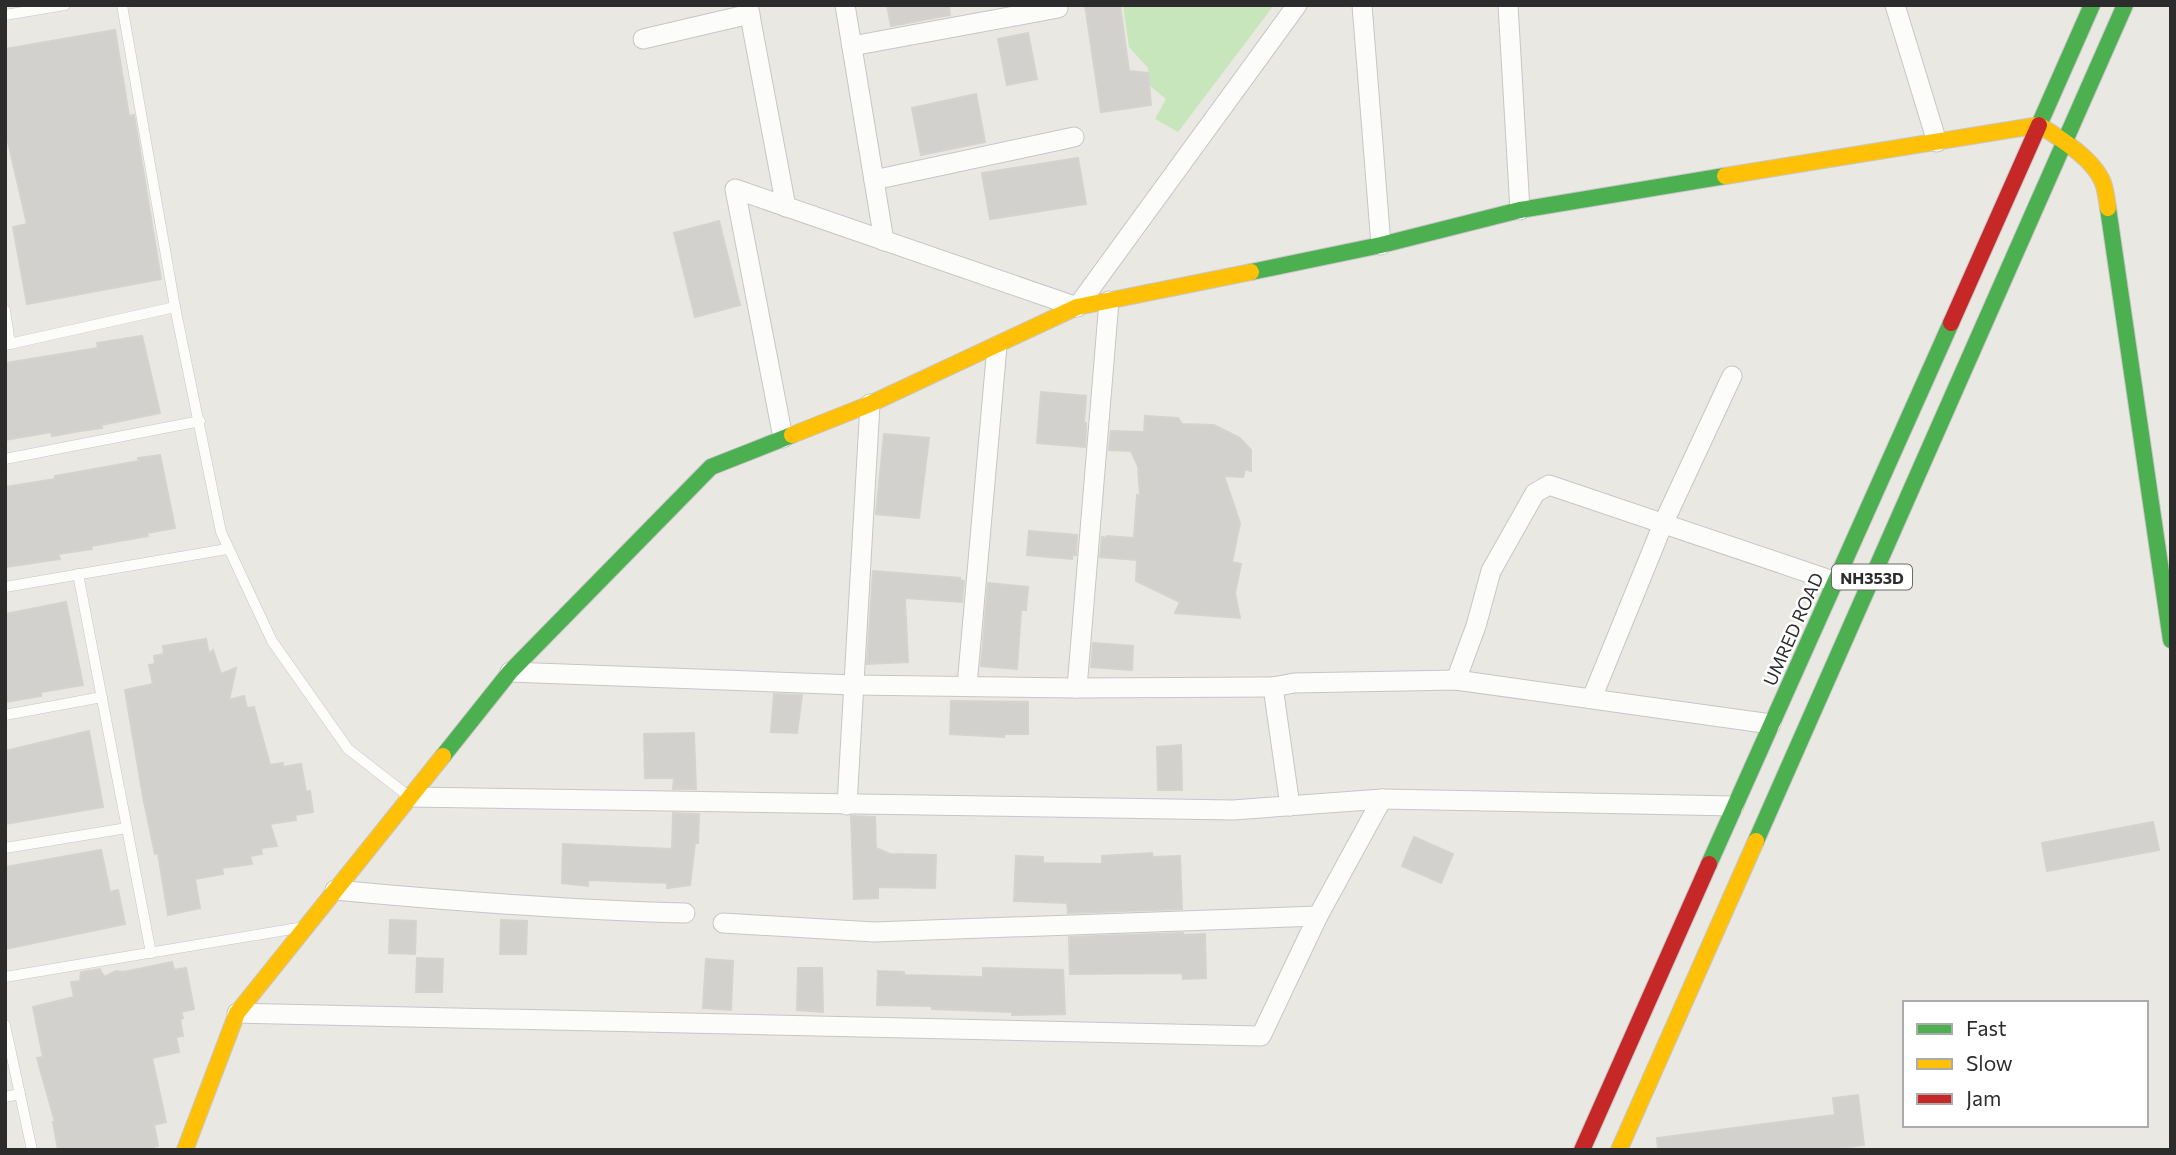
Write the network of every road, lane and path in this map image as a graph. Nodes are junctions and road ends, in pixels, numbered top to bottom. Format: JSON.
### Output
{"nodes":[{"id":1,"x":65,"y":5,"type":"edge"},
{"id":2,"x":122,"y":5,"type":"edge"},
{"id":3,"x":845,"y":5,"type":"edge"},
{"id":4,"x":1297,"y":5,"type":"edge"},
{"id":5,"x":1362,"y":5,"type":"edge"},
{"id":6,"x":1508,"y":5,"type":"edge"},
{"id":7,"x":1895,"y":5,"type":"edge"},
{"id":8,"x":2092,"y":5,"type":"edge"},
{"id":9,"x":2125,"y":5,"type":"edge"},
{"id":10,"x":1058,"y":8,"type":"dead end"},
{"id":11,"x":749,"y":10,"type":"edge"},
{"id":12,"x":5,"y":15,"type":"edge"},
{"id":13,"x":643,"y":39,"type":"dead end"},
{"id":14,"x":852,"y":46,"type":"junction"},
{"id":15,"x":2039,"y":125,"type":"junction"},
{"id":16,"x":1074,"y":137,"type":"dead end"},
{"id":17,"x":2065,"y":140,"type":"junction"},
{"id":18,"x":1937,"y":142,"type":"junction"},
{"id":19,"x":874,"y":180,"type":"junction"},
{"id":20,"x":786,"y":207,"type":"junction"},
{"id":21,"x":1520,"y":210,"type":"junction"},
{"id":22,"x":884,"y":241,"type":"junction"},
{"id":23,"x":1381,"y":245,"type":"junction"},
{"id":24,"x":1109,"y":301,"type":"junction"},
{"id":25,"x":175,"y":307,"type":"junction"},
{"id":26,"x":1077,"y":307,"type":"junction"},
{"id":27,"x":5,"y":310,"type":"edge"},
{"id":28,"x":7,"y":345,"type":"edge"},
{"id":29,"x":997,"y":346,"type":"junction"},
{"id":30,"x":1732,"y":376,"type":"dead end"},
{"id":31,"x":870,"y":404,"type":"junction"},
{"id":32,"x":200,"y":422,"type":"junction"},
{"id":33,"x":783,"y":438,"type":"junction"},
{"id":34,"x":5,"y":459,"type":"edge"},
{"id":35,"x":1663,"y":524,"type":"junction"},
{"id":36,"x":227,"y":549,"type":"junction"},
{"id":37,"x":78,"y":574,"type":"junction"},
{"id":38,"x":1836,"y":582,"type":"junction"},
{"id":39,"x":5,"y":587,"type":"edge"},
{"id":40,"x":2171,"y":640,"type":"edge"},
{"id":41,"x":510,"y":672,"type":"junction"},
{"id":42,"x":1456,"y":680,"type":"junction"},
{"id":43,"x":854,"y":685,"type":"junction"},
{"id":44,"x":967,"y":686,"type":"junction"},
{"id":45,"x":1273,"y":687,"type":"junction"},
{"id":46,"x":1077,"y":688,"type":"junction"},
{"id":47,"x":102,"y":697,"type":"junction"},
{"id":48,"x":1592,"y":698,"type":"junction"},
{"id":49,"x":5,"y":715,"type":"edge"},
{"id":50,"x":1771,"y":724,"type":"junction"},
{"id":51,"x":409,"y":797,"type":"junction"},
{"id":52,"x":1382,"y":799,"type":"junction"},
{"id":53,"x":847,"y":805,"type":"junction"},
{"id":54,"x":1290,"y":806,"type":"junction"},
{"id":55,"x":1734,"y":806,"type":"junction"},
{"id":56,"x":127,"y":828,"type":"junction"},
{"id":57,"x":5,"y":848,"type":"edge"},
{"id":58,"x":335,"y":890,"type":"junction"},
{"id":59,"x":685,"y":913,"type":"dead end"},
{"id":60,"x":1318,"y":916,"type":"junction"},
{"id":61,"x":723,"y":923,"type":"dead end"},
{"id":62,"x":306,"y":927,"type":"junction"},
{"id":63,"x":151,"y":953,"type":"junction"},
{"id":64,"x":5,"y":977,"type":"edge"},
{"id":65,"x":237,"y":1013,"type":"junction"},
{"id":66,"x":5,"y":1025,"type":"edge"},
{"id":67,"x":20,"y":1094,"type":"junction"},
{"id":68,"x":5,"y":1097,"type":"edge"},
{"id":69,"x":32,"y":1150,"type":"edge"},
{"id":70,"x":185,"y":1150,"type":"edge"},
{"id":71,"x":1582,"y":1150,"type":"edge"},
{"id":72,"x":1619,"y":1150,"type":"edge"}],
"edges":[{"from":1,"to":12,"type":"lane"},
{"from":2,"to":25,"type":"lane"},
{"from":3,"to":14,"type":"street"},
{"from":4,"to":26,"type":"street"},
{"from":5,"to":23,"type":"street"},
{"from":6,"to":21,"type":"street"},
{"from":7,"to":18,"type":"street"},
{"from":8,"to":15,"type":"main road","number":"NH353D"},
{"from":9,"to":17,"type":"main road","number":"NH353D"},
{"from":10,"to":14,"type":"street"},
{"from":11,"to":13,"type":"street"},
{"from":11,"to":20,"type":"street"},
{"from":14,"to":19,"type":"street"},
{"from":15,"to":17,"type":"main road"},
{"from":15,"to":18,"type":"main road"},
{"from":15,"to":38,"type":"main road","name":"UMRED ROAD","number":"NH353D"},
{"from":16,"to":19,"type":"street"},
{"from":17,"to":40,"type":"main road"},
{"from":17,"to":72,"type":"main road","number":"NH353D"},
{"from":18,"to":21,"type":"main road"},
{"from":19,"to":22,"type":"street"},
{"from":20,"to":22,"type":"street"},
{"from":20,"to":33,"type":"street"},
{"from":21,"to":23,"type":"main road"},
{"from":22,"to":26,"type":"street"},
{"from":23,"to":24,"type":"main road"},
{"from":24,"to":26,"type":"main road"},
{"from":24,"to":46,"type":"street"},
{"from":25,"to":28,"type":"lane"},
{"from":25,"to":32,"type":"lane"},
{"from":26,"to":29,"type":"main road"},
{"from":27,"to":28,"type":"lane"},
{"from":29,"to":31,"type":"main road"},
{"from":29,"to":44,"type":"street"},
{"from":30,"to":35,"type":"street"},
{"from":31,"to":33,"type":"main road"},
{"from":31,"to":43,"type":"street"},
{"from":32,"to":34,"type":"lane"},
{"from":32,"to":36,"type":"lane"},
{"from":33,"to":41,"type":"main road"},
{"from":35,"to":38,"type":"street"},
{"from":35,"to":42,"type":"street"},
{"from":35,"to":48,"type":"street"},
{"from":36,"to":37,"type":"lane"},
{"from":36,"to":51,"type":"lane"},
{"from":37,"to":39,"type":"lane"},
{"from":37,"to":47,"type":"lane"},
{"from":38,"to":50,"type":"main road","name":"UMRED ROAD","number":"NH353D"},
{"from":41,"to":43,"type":"street"},
{"from":41,"to":51,"type":"main road"},
{"from":42,"to":45,"type":"street"},
{"from":42,"to":48,"type":"street"},
{"from":43,"to":44,"type":"street"},
{"from":43,"to":53,"type":"street"},
{"from":44,"to":46,"type":"street"},
{"from":45,"to":46,"type":"street"},
{"from":45,"to":54,"type":"street"},
{"from":47,"to":49,"type":"lane"},
{"from":47,"to":56,"type":"lane"},
{"from":48,"to":50,"type":"street"},
{"from":50,"to":55,"type":"main road","name":"UMRED ROAD","number":"NH353D"},
{"from":51,"to":53,"type":"street"},
{"from":51,"to":58,"type":"main road"},
{"from":52,"to":54,"type":"street"},
{"from":52,"to":55,"type":"street"},
{"from":52,"to":60,"type":"street"},
{"from":53,"to":54,"type":"street"},
{"from":55,"to":71,"type":"main road","name":"UMRED ROAD","number":"NH353D"},
{"from":56,"to":57,"type":"lane"},
{"from":56,"to":63,"type":"lane"},
{"from":58,"to":59,"type":"street"},
{"from":58,"to":62,"type":"main road"},
{"from":60,"to":61,"type":"street"},
{"from":60,"to":65,"type":"street"},
{"from":62,"to":63,"type":"lane"},
{"from":62,"to":65,"type":"main road"},
{"from":63,"to":64,"type":"lane"},
{"from":65,"to":70,"type":"main road"},
{"from":66,"to":67,"type":"lane"},
{"from":67,"to":68,"type":"lane"},
{"from":67,"to":69,"type":"lane"}]}
